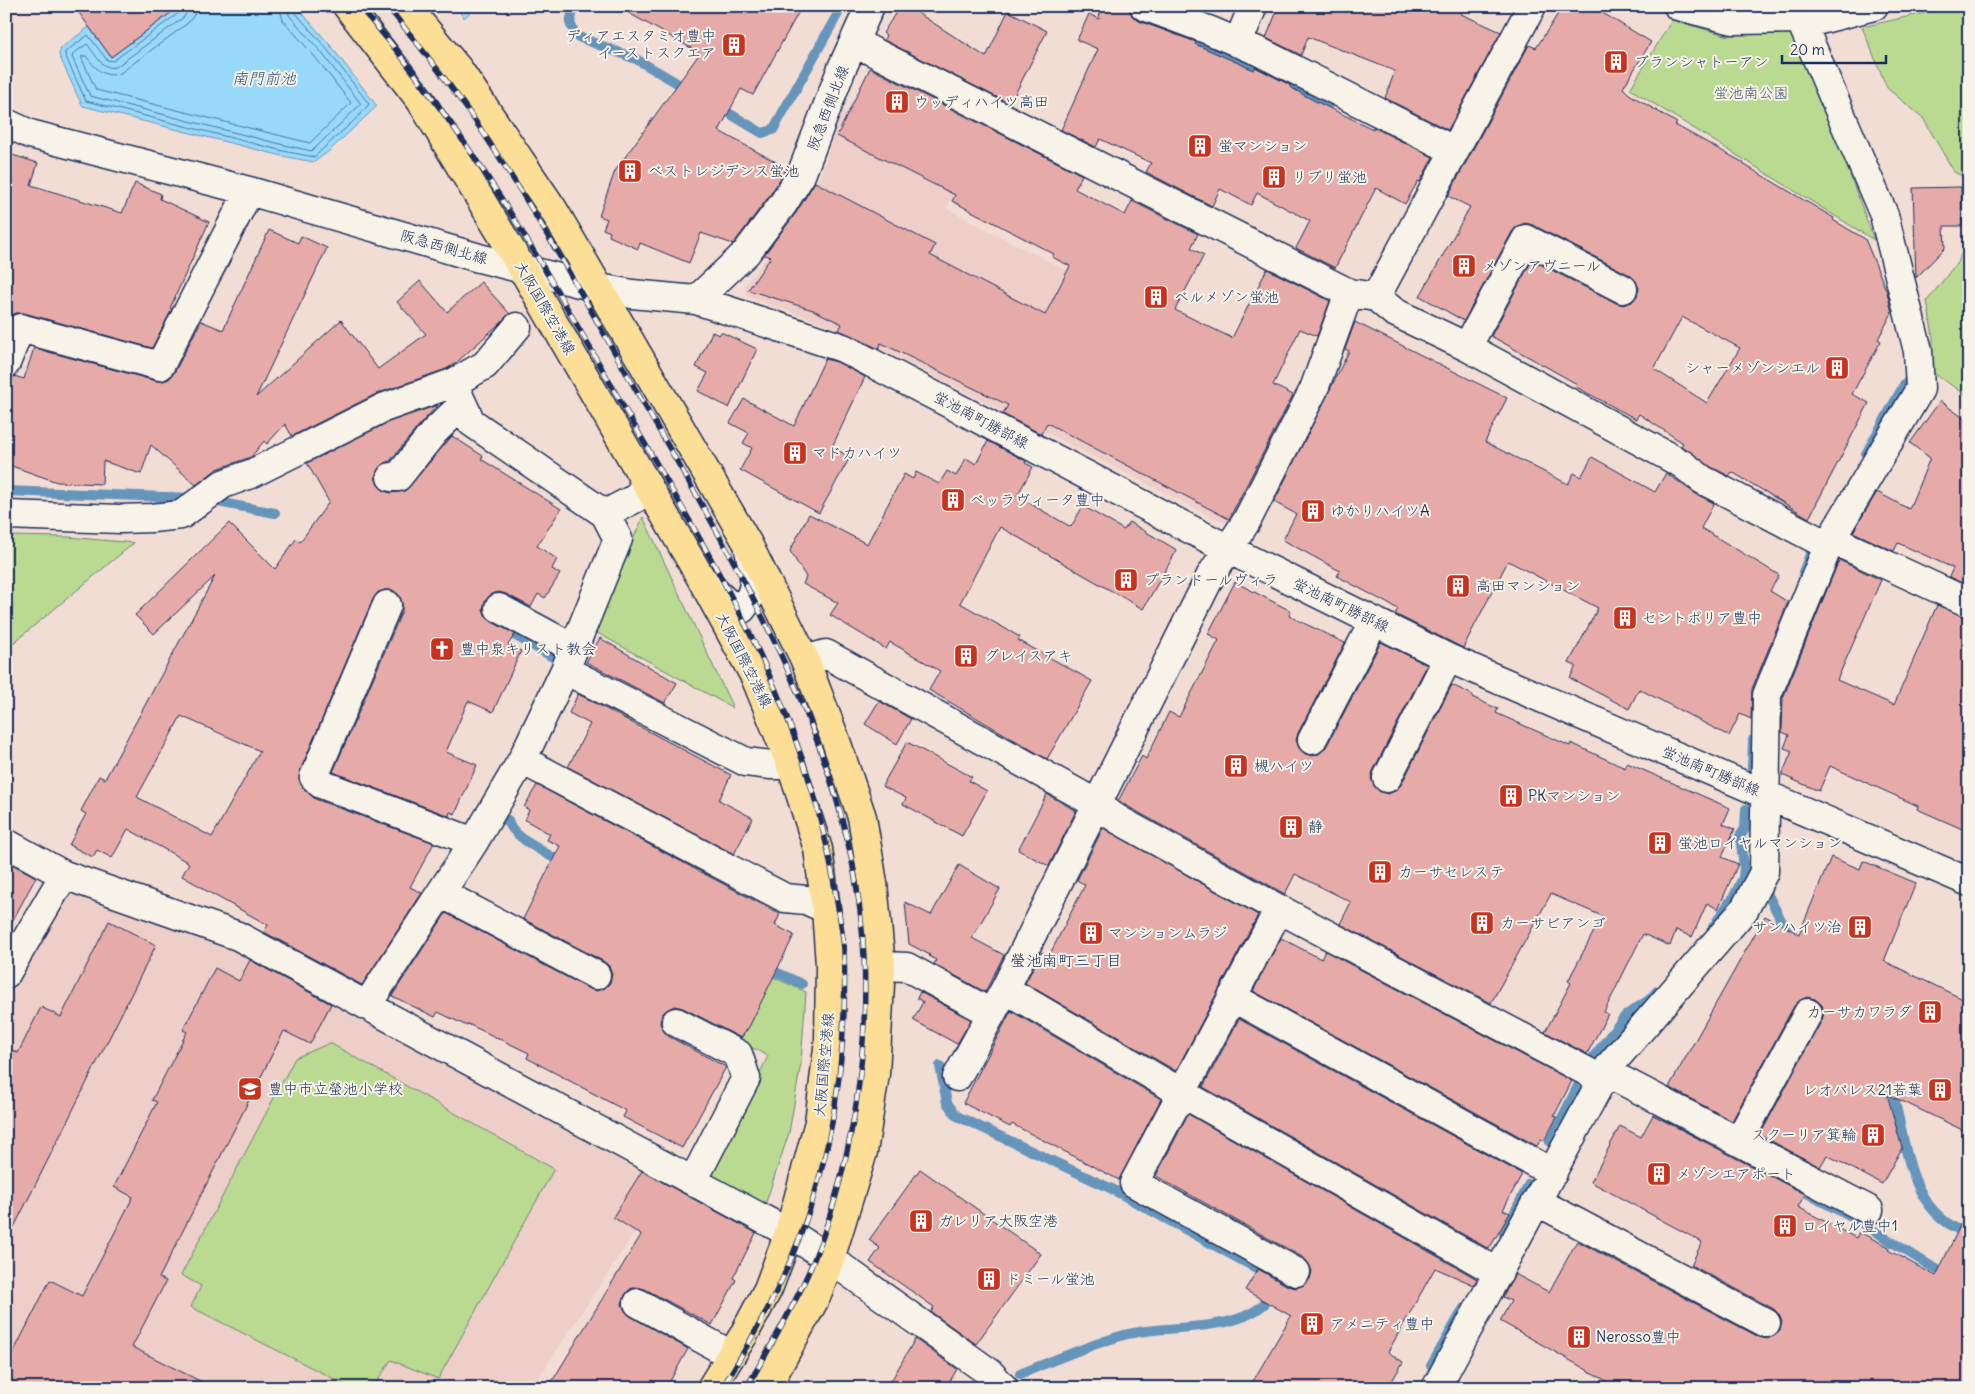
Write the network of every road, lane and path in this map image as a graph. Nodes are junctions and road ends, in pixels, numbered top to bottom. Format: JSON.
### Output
{"nodes":[{"id":1,"x":347,"y":6,"type":"edge"},
{"id":2,"x":406,"y":6,"type":"edge"},
{"id":3,"x":870,"y":6,"type":"edge"},
{"id":4,"x":1144,"y":6,"type":"edge"},
{"id":5,"x":1253,"y":6,"type":"edge"},
{"id":6,"x":1532,"y":6,"type":"edge"},
{"id":7,"x":1678,"y":6,"type":"edge"},
{"id":8,"x":1874,"y":6,"type":"edge"},
{"id":9,"x":1811,"y":15,"type":"edge"},
{"id":10,"x":854,"y":42,"type":"junction"},
{"id":11,"x":1238,"y":43,"type":"junction"},
{"id":12,"x":6,"y":123,"type":"edge"},
{"id":13,"x":1456,"y":151,"type":"junction"},
{"id":14,"x":249,"y":191,"type":"junction"},
{"id":15,"x":522,"y":268,"type":"junction"},
{"id":16,"x":599,"y":288,"type":"junction"},
{"id":17,"x":1623,"y":289,"type":"dead end"},
{"id":18,"x":1349,"y":293,"type":"junction"},
{"id":19,"x":1376,"y":297,"type":"junction"},
{"id":20,"x":696,"y":300,"type":"junction"},
{"id":21,"x":517,"y":327,"type":"dead end"},
{"id":22,"x":1468,"y":347,"type":"junction"},
{"id":23,"x":6,"y":363,"type":"edge"},
{"id":24,"x":458,"y":394,"type":"junction"},
{"id":25,"x":391,"y":478,"type":"dead end"},
{"id":26,"x":646,"y":484,"type":"junction"},
{"id":27,"x":605,"y":514,"type":"junction"},
{"id":28,"x":6,"y":515,"type":"edge"},
{"id":29,"x":1830,"y":542,"type":"junction"},
{"id":30,"x":748,"y":544,"type":"junction"},
{"id":31,"x":1228,"y":549,"type":"junction"},
{"id":32,"x":701,"y":578,"type":"junction"},
{"id":33,"x":1969,"y":603,"type":"edge"},
{"id":34,"x":387,"y":606,"type":"dead end"},
{"id":35,"x":499,"y":608,"type":"dead end"},
{"id":36,"x":1374,"y":621,"type":"junction"},
{"id":37,"x":1448,"y":658,"type":"junction"},
{"id":38,"x":569,"y":659,"type":"junction"},
{"id":39,"x":805,"y":660,"type":"junction"},
{"id":40,"x":1312,"y":740,"type":"dead end"},
{"id":41,"x":522,"y":760,"type":"junction"},
{"id":42,"x":792,"y":765,"type":"junction"},
{"id":43,"x":1387,"y":778,"type":"dead end"},
{"id":44,"x":1766,"y":795,"type":"junction"},
{"id":45,"x":1096,"y":805,"type":"junction"},
{"id":46,"x":474,"y":842,"type":"junction"},
{"id":47,"x":6,"y":843,"type":"edge"},
{"id":48,"x":64,"y":875,"type":"junction"},
{"id":49,"x":1969,"y":882,"type":"edge"},
{"id":50,"x":441,"y":892,"type":"junction"},
{"id":51,"x":826,"y":909,"type":"junction"},
{"id":52,"x":1279,"y":909,"type":"junction"},
{"id":53,"x":880,"y":966,"type":"junction"},
{"id":54,"x":6,"y":974,"type":"edge"},
{"id":55,"x":596,"y":975,"type":"dead end"},
{"id":56,"x":1005,"y":988,"type":"junction"},
{"id":57,"x":1232,"y":998,"type":"junction"},
{"id":58,"x":367,"y":1005,"type":"junction"},
{"id":59,"x":1808,"y":1013,"type":"dead end"},
{"id":60,"x":991,"y":1014,"type":"junction"},
{"id":61,"x":676,"y":1022,"type":"dead end"},
{"id":62,"x":957,"y":1076,"type":"dead end"},
{"id":63,"x":1604,"y":1076,"type":"junction"},
{"id":64,"x":1182,"y":1093,"type":"junction"},
{"id":65,"x":1739,"y":1141,"type":"junction"},
{"id":66,"x":1553,"y":1173,"type":"junction"},
{"id":67,"x":693,"y":1181,"type":"junction"},
{"id":68,"x":1538,"y":1202,"type":"junction"},
{"id":69,"x":1869,"y":1210,"type":"dead end"},
{"id":70,"x":789,"y":1234,"type":"junction"},
{"id":71,"x":830,"y":1259,"type":"junction"},
{"id":72,"x":1296,"y":1272,"type":"dead end"},
{"id":73,"x":1499,"y":1273,"type":"junction"},
{"id":74,"x":638,"y":1303,"type":"dead end"},
{"id":75,"x":1766,"y":1323,"type":"dead end"},
{"id":76,"x":731,"y":1355,"type":"junction"},
{"id":77,"x":711,"y":1388,"type":"edge"},
{"id":78,"x":766,"y":1388,"type":"edge"},
{"id":79,"x":1004,"y":1388,"type":"edge"},
{"id":80,"x":1436,"y":1388,"type":"edge"}],
"edges":[{"from":1,"to":15,"type":"main road","name":"大阪国際空港線"},
{"from":2,"to":16,"type":"main road"},
{"from":3,"to":10,"type":"street","name":"阪急西側北線"},
{"from":4,"to":11,"type":"street"},
{"from":5,"to":11,"type":"street"},
{"from":6,"to":13,"type":"street"},
{"from":7,"to":9,"type":"street"},
{"from":8,"to":9,"type":"street"},
{"from":9,"to":29,"type":"street"},
{"from":10,"to":18,"type":"street"},
{"from":10,"to":20,"type":"street","name":"阪急西側北線"},
{"from":11,"to":13,"type":"street"},
{"from":12,"to":14,"type":"street","name":"阪急西側北線"},
{"from":13,"to":19,"type":"street"},
{"from":14,"to":15,"type":"street","name":"阪急西側北線"},
{"from":14,"to":23,"type":"street"},
{"from":15,"to":16,"type":"street","name":"阪急西側北線"},
{"from":15,"to":26,"type":"main road","name":"大阪国際空港線"},
{"from":16,"to":20,"type":"street","name":"阪急西側北線"},
{"from":16,"to":30,"type":"main road"},
{"from":17,"to":22,"type":"street"},
{"from":18,"to":19,"type":"street"},
{"from":18,"to":31,"type":"street"},
{"from":19,"to":22,"type":"street"},
{"from":20,"to":31,"type":"street","name":"蛍池南町勝部線"},
{"from":21,"to":24,"type":"street"},
{"from":22,"to":29,"type":"street"},
{"from":24,"to":25,"type":"street"},
{"from":24,"to":27,"type":"street"},
{"from":24,"to":28,"type":"street"},
{"from":26,"to":27,"type":"street"},
{"from":26,"to":32,"type":"main road","name":"大阪国際空港線"},
{"from":27,"to":38,"type":"street"},
{"from":29,"to":33,"type":"street"},
{"from":29,"to":44,"type":"street"},
{"from":30,"to":32,"type":"street"},
{"from":30,"to":39,"type":"main road"},
{"from":31,"to":36,"type":"street","name":"蛍池南町勝部線"},
{"from":31,"to":45,"type":"street"},
{"from":32,"to":42,"type":"main road","name":"大阪国際空港線"},
{"from":34,"to":46,"type":"street"},
{"from":35,"to":38,"type":"street"},
{"from":36,"to":37,"type":"street","name":"蛍池南町勝部線"},
{"from":36,"to":40,"type":"street"},
{"from":37,"to":43,"type":"street"},
{"from":37,"to":44,"type":"street","name":"蛍池南町勝部線"},
{"from":38,"to":41,"type":"street"},
{"from":38,"to":42,"type":"street"},
{"from":39,"to":45,"type":"street"},
{"from":39,"to":53,"type":"main road"},
{"from":41,"to":46,"type":"street"},
{"from":41,"to":51,"type":"street"},
{"from":42,"to":51,"type":"main road","name":"大阪国際空港線"},
{"from":44,"to":49,"type":"street","name":"蛍池南町勝部線"},
{"from":44,"to":63,"type":"street"},
{"from":45,"to":52,"type":"street"},
{"from":45,"to":56,"type":"street"},
{"from":46,"to":50,"type":"street"},
{"from":47,"to":48,"type":"street"},
{"from":48,"to":54,"type":"street"},
{"from":48,"to":58,"type":"street"},
{"from":50,"to":55,"type":"street"},
{"from":50,"to":58,"type":"street"},
{"from":51,"to":70,"type":"main road","name":"大阪国際空港線"},
{"from":52,"to":57,"type":"street"},
{"from":52,"to":63,"type":"street"},
{"from":53,"to":60,"type":"street"},
{"from":53,"to":71,"type":"main road"},
{"from":56,"to":60,"type":"street"},
{"from":56,"to":64,"type":"street"},
{"from":57,"to":64,"type":"street"},
{"from":57,"to":66,"type":"street"},
{"from":58,"to":67,"type":"street"},
{"from":59,"to":65,"type":"street"},
{"from":60,"to":62,"type":"street"},
{"from":61,"to":67,"type":"street"},
{"from":63,"to":65,"type":"street"},
{"from":63,"to":66,"type":"street"},
{"from":64,"to":72,"type":"street"},
{"from":64,"to":73,"type":"street"},
{"from":65,"to":69,"type":"street"},
{"from":66,"to":68,"type":"street"},
{"from":67,"to":70,"type":"street"},
{"from":68,"to":73,"type":"street"},
{"from":68,"to":75,"type":"street"},
{"from":70,"to":71,"type":"street"},
{"from":70,"to":76,"type":"main road","name":"大阪国際空港線"},
{"from":71,"to":78,"type":"main road"},
{"from":71,"to":79,"type":"street"},
{"from":73,"to":80,"type":"street"},
{"from":74,"to":76,"type":"street"},
{"from":76,"to":77,"type":"main road","name":"大阪国際空港線"}]}
